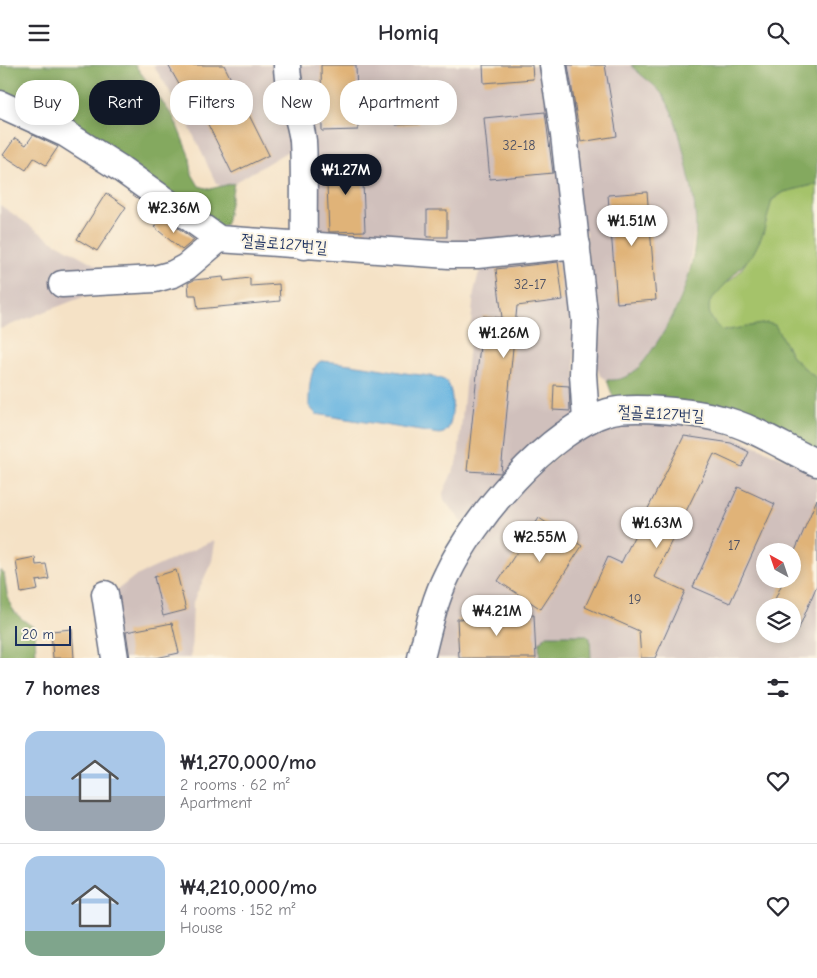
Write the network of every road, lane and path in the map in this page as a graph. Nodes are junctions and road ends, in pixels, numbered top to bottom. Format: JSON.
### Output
{"nodes":[{"id":1,"x":287,"y":65,"type":"edge"},
{"id":2,"x":553,"y":65,"type":"edge"},
{"id":3,"x":0,"y":104,"type":"edge"},
{"id":4,"x":219,"y":239,"type":"junction"},
{"id":5,"x":577,"y":245,"type":"junction"},
{"id":6,"x":304,"y":246,"type":"junction"},
{"id":7,"x":62,"y":284,"type":"dead end"},
{"id":8,"x":586,"y":419,"type":"junction"},
{"id":9,"x":817,"y":463,"type":"edge"},
{"id":10,"x":105,"y":594,"type":"dead end"},
{"id":11,"x":116,"y":658,"type":"edge"},
{"id":12,"x":421,"y":658,"type":"edge"}],
"edges":[{"from":1,"to":6,"type":"lane"},
{"from":2,"to":5,"type":"lane"},
{"from":3,"to":4,"type":"lane","name":"절골로127번길"},
{"from":4,"to":6,"type":"lane","name":"절골로127번길"},
{"from":4,"to":7,"type":"lane"},
{"from":5,"to":6,"type":"lane","name":"절골로127번길"},
{"from":5,"to":8,"type":"lane"},
{"from":8,"to":9,"type":"lane","name":"절골로127번길"},
{"from":8,"to":12,"type":"lane","name":"절골로127번길"},
{"from":10,"to":11,"type":"lane"}]}
